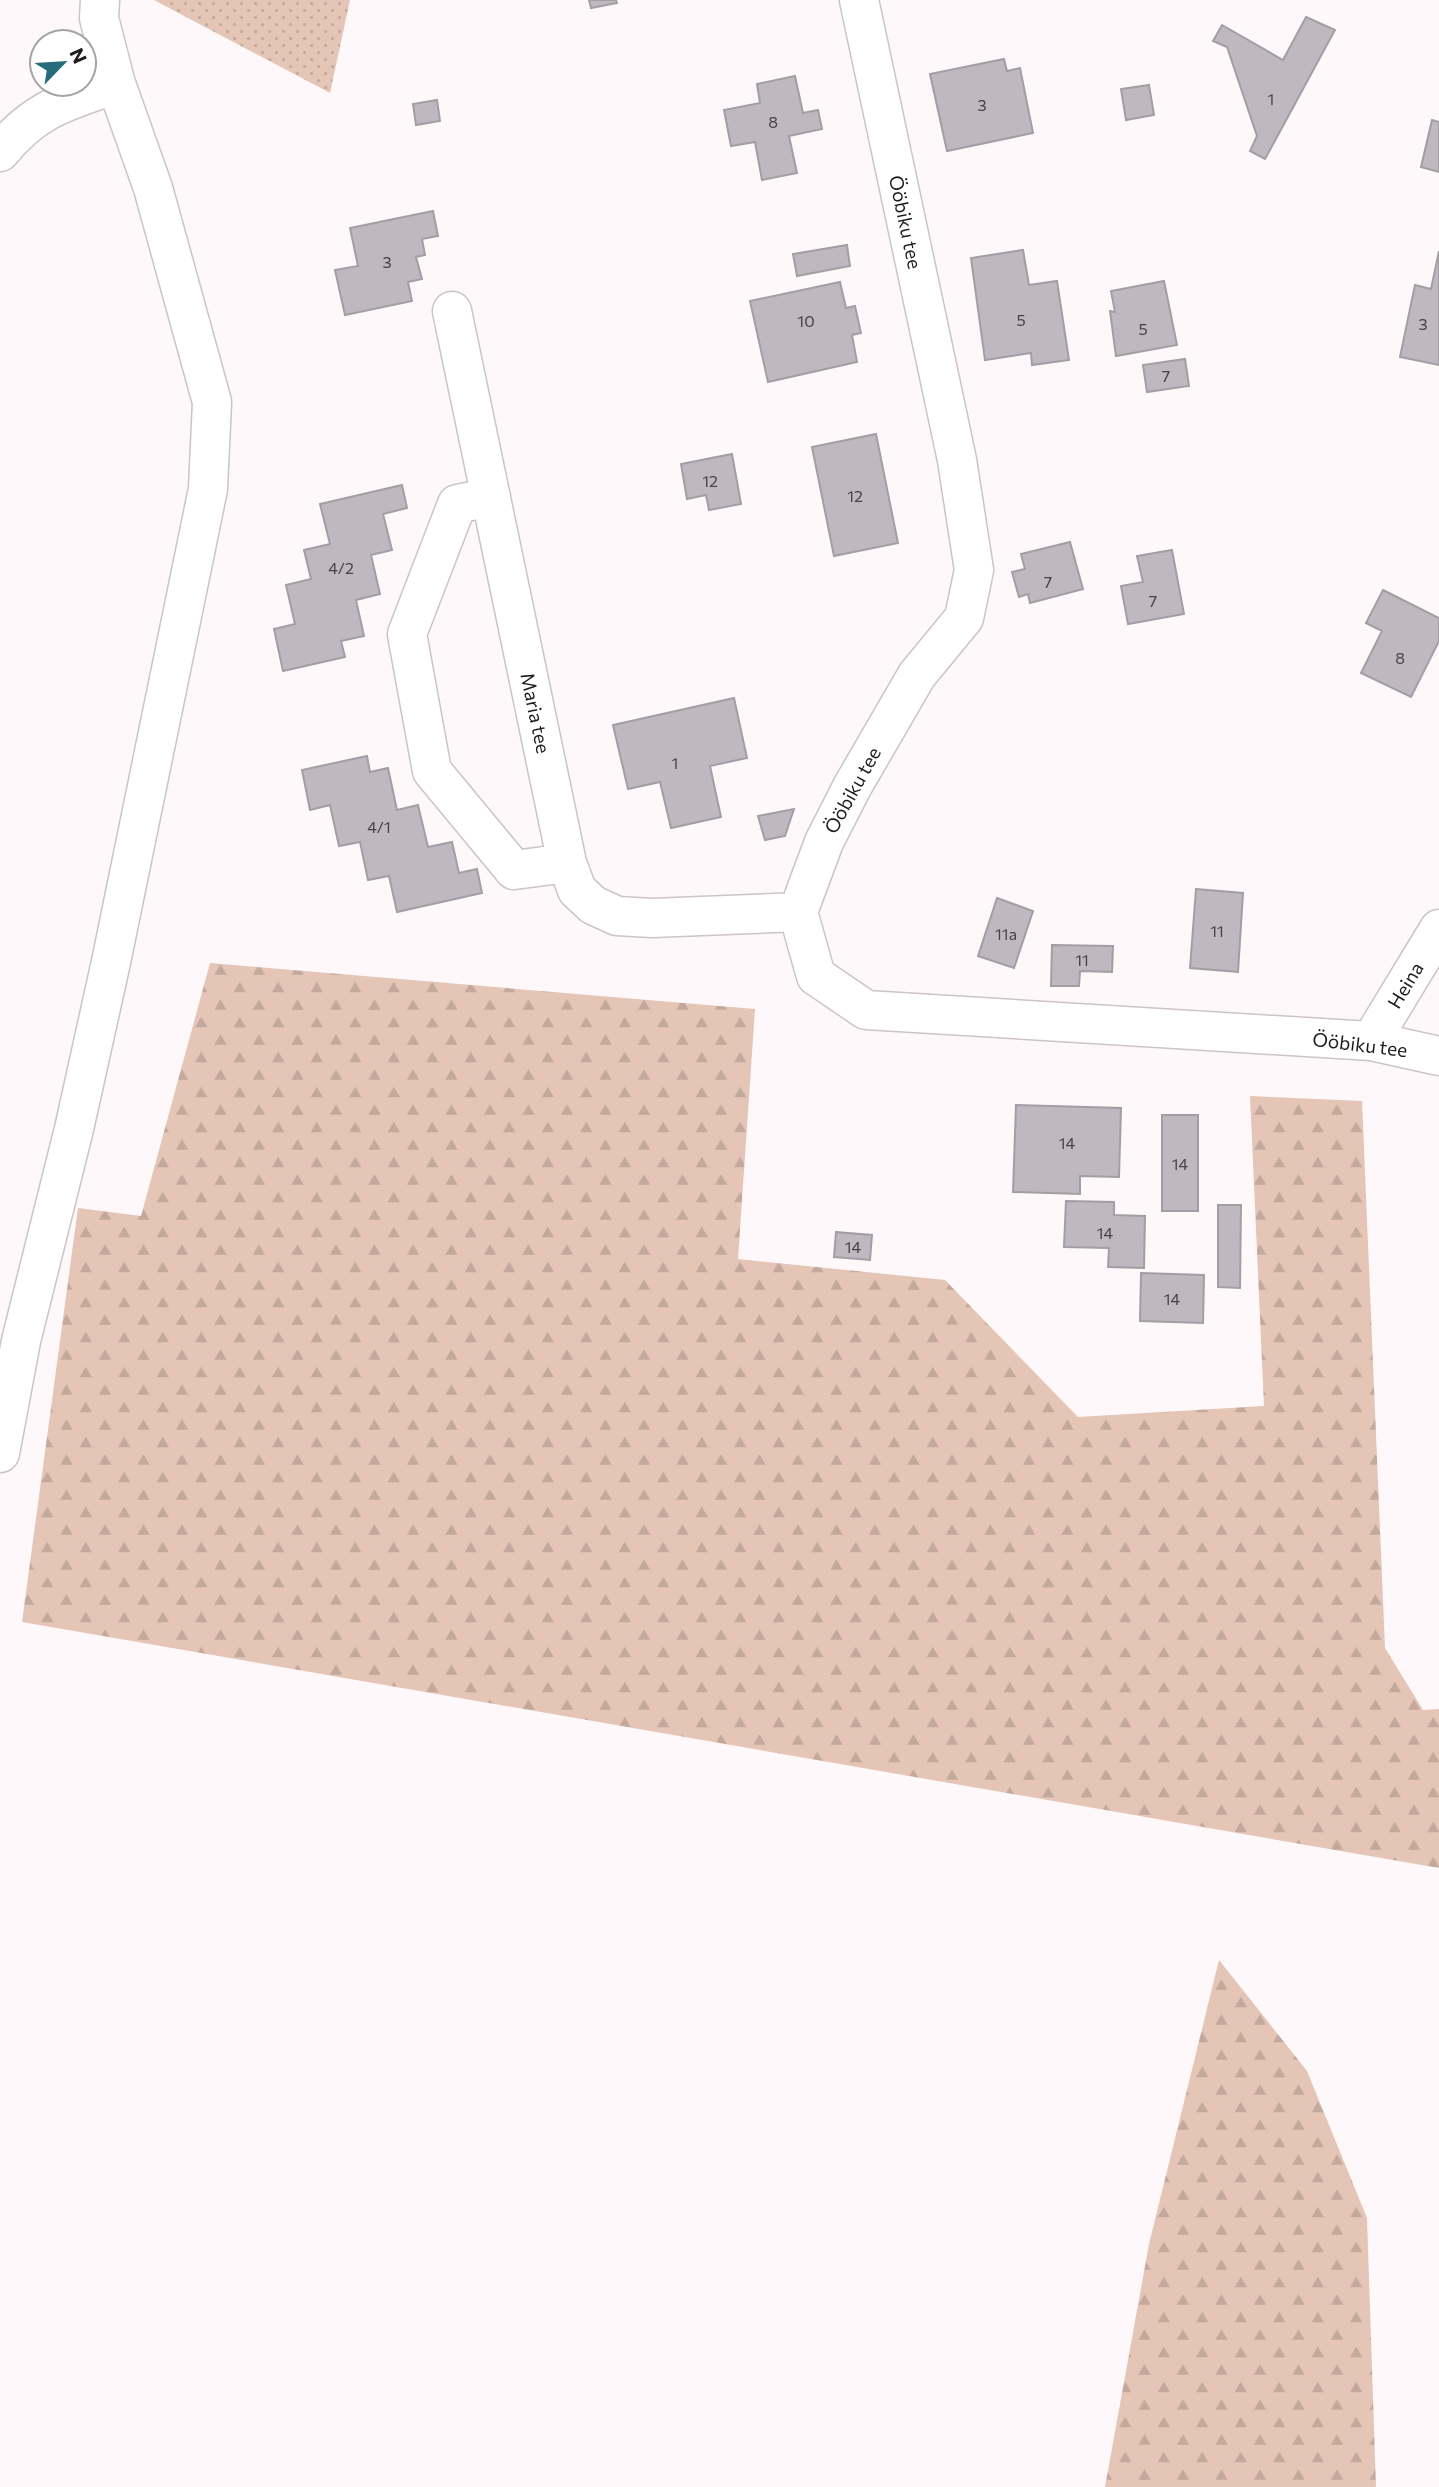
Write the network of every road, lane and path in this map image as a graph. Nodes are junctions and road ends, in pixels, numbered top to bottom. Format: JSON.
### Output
{"nodes":[{"id":1,"x":100,"y":0,"type":"edge"},
{"id":2,"x":859,"y":0,"type":"edge"},
{"id":3,"x":114,"y":78,"type":"junction"},
{"id":4,"x":0,"y":152,"type":"edge"},
{"id":5,"x":452,"y":311,"type":"dead end"},
{"id":6,"x":491,"y":497,"type":"junction"},
{"id":7,"x":567,"y":863,"type":"junction"},
{"id":8,"x":797,"y":912,"type":"junction"},
{"id":9,"x":1439,"y":929,"type":"edge"},
{"id":10,"x":1371,"y":1041,"type":"junction"},
{"id":11,"x":1439,"y":1056,"type":"edge"},
{"id":12,"x":0,"y":1452,"type":"edge"}],
"edges":[{"from":1,"to":3,"type":"street"},
{"from":2,"to":8,"type":"street","name":"Ööbiku tee"},
{"from":3,"to":4,"type":"street"},
{"from":3,"to":12,"type":"street"},
{"from":5,"to":6,"type":"street","name":"Maria tee"},
{"from":6,"to":7,"type":"street","name":"Maria tee"},
{"from":6,"to":7,"type":"street"},
{"from":7,"to":8,"type":"street","name":"Maria tee"},
{"from":8,"to":10,"type":"street","name":"Ööbiku tee"},
{"from":9,"to":10,"type":"street","name":"Heina"},
{"from":10,"to":11,"type":"street","name":"Ööbiku tee"}]}
